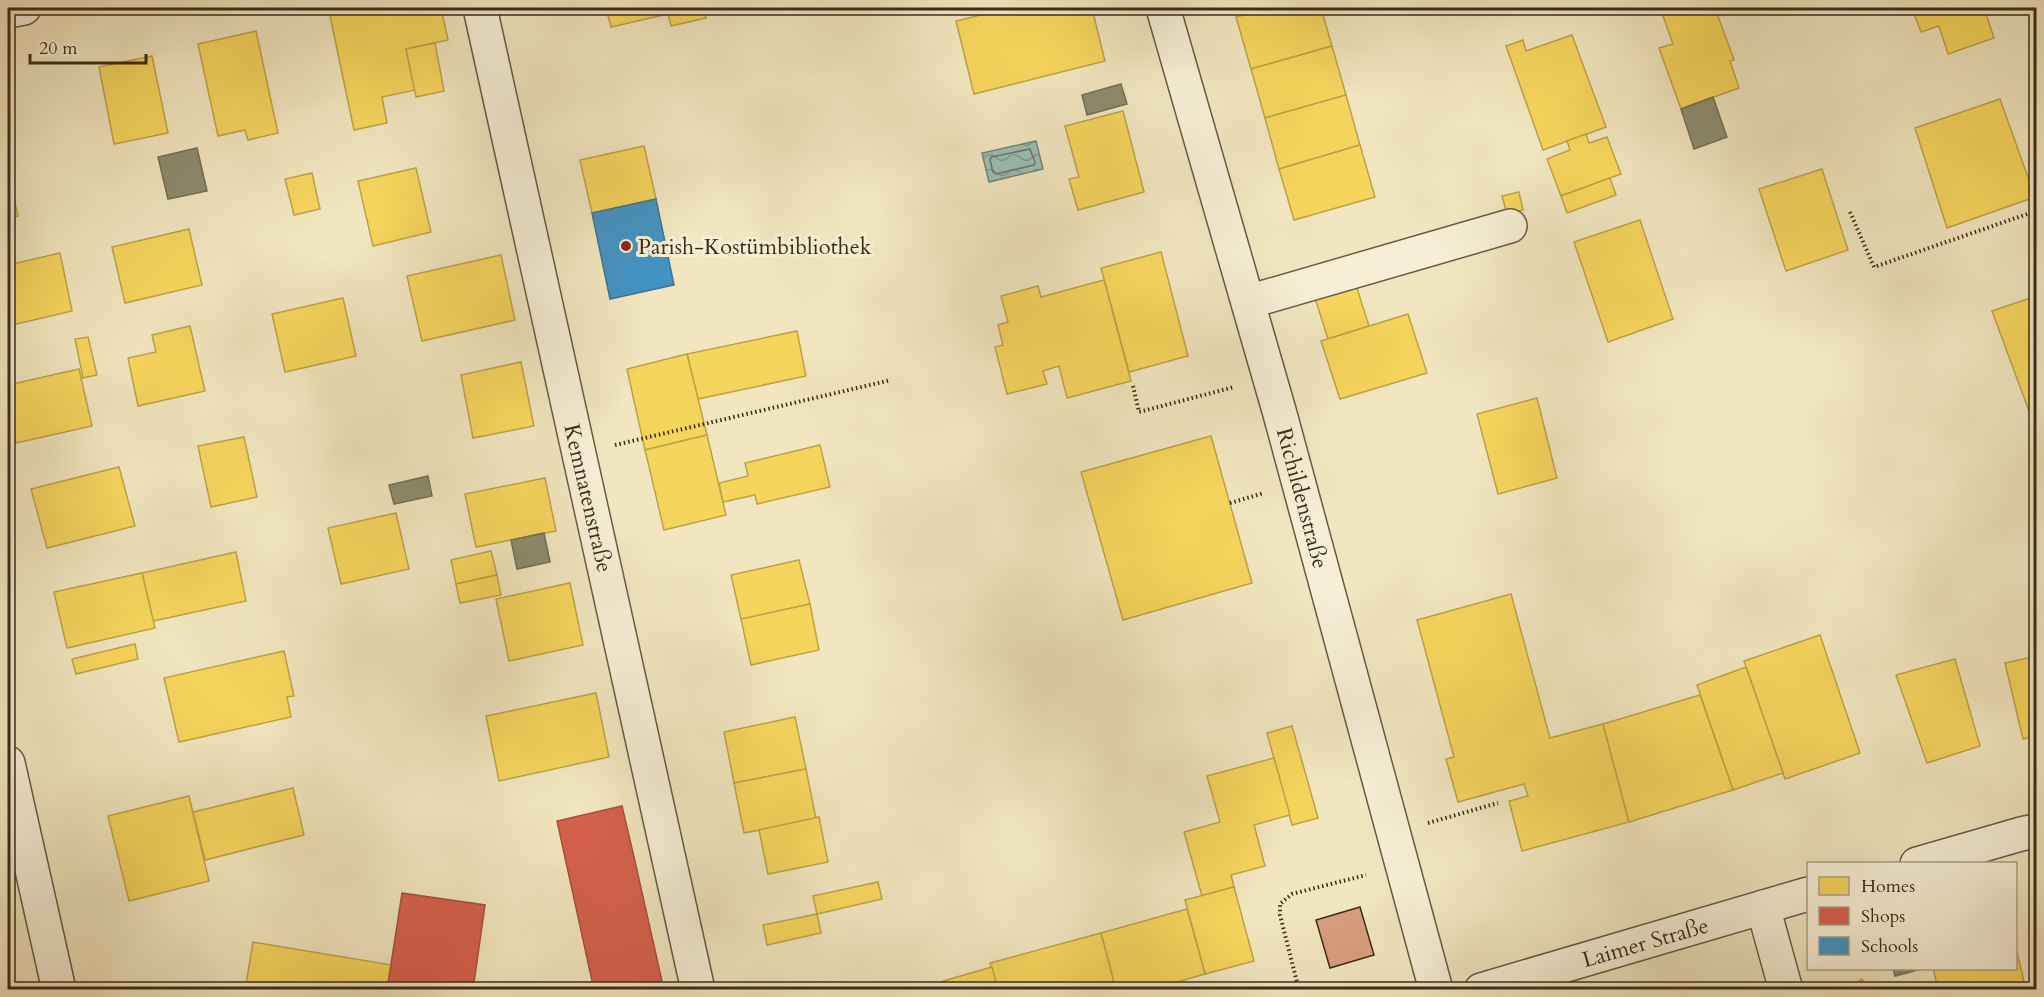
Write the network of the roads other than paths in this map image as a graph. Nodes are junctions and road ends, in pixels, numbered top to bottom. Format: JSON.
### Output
{"nodes":[{"id":1,"x":24,"y":8,"type":"edge"},
{"id":2,"x":480,"y":8,"type":"edge"},
{"id":3,"x":1163,"y":8,"type":"edge"},
{"id":4,"x":8,"y":11,"type":"edge"},
{"id":5,"x":1510,"y":226,"type":"dead end"},
{"id":6,"x":1248,"y":302,"type":"junction"},
{"id":7,"x":8,"y":763,"type":"edge"},
{"id":8,"x":2037,"y":831,"type":"edge"},
{"id":9,"x":1924,"y":862,"type":"edge"},
{"id":10,"x":1807,"y":895,"type":"edge"},
{"id":11,"x":1763,"y":907,"type":"junction"},
{"id":12,"x":59,"y":990,"type":"edge"},
{"id":13,"x":698,"y":990,"type":"edge"},
{"id":14,"x":1436,"y":990,"type":"edge"},
{"id":15,"x":1481,"y":990,"type":"edge"},
{"id":16,"x":1786,"y":990,"type":"edge"}],
"edges":[{"from":1,"to":4,"type":"street"},
{"from":2,"to":13,"type":"street","name":"Kemnatenstraße"},
{"from":3,"to":6,"type":"street","name":"Richildenstraße"},
{"from":5,"to":6,"type":"street"},
{"from":6,"to":14,"type":"street","name":"Richildenstraße"},
{"from":7,"to":12,"type":"street"},
{"from":8,"to":9,"type":"street"},
{"from":10,"to":11,"type":"street","name":"Laimer Straße"},
{"from":11,"to":15,"type":"street","name":"Laimer Straße"},
{"from":11,"to":16,"type":"street"}]}
